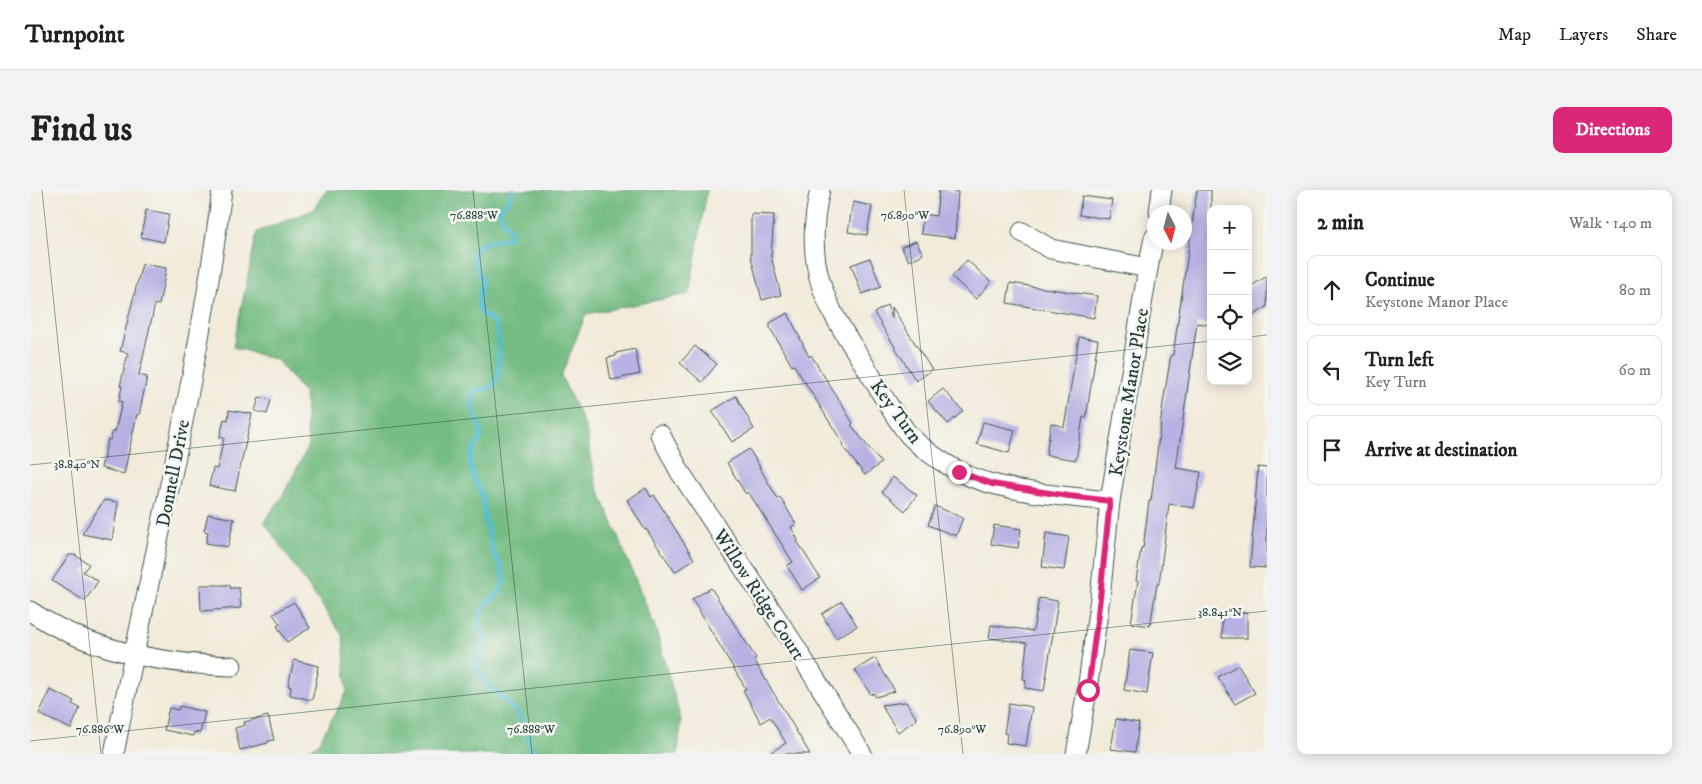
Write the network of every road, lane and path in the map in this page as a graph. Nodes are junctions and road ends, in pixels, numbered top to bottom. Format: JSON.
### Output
{"nodes":[{"id":1,"x":222,"y":190,"type":"edge"},
{"id":2,"x":820,"y":190,"type":"edge"},
{"id":3,"x":1162,"y":190,"type":"edge"},
{"id":4,"x":1159,"y":205,"type":"edge"},
{"id":5,"x":1022,"y":232,"type":"dead end"},
{"id":6,"x":1152,"y":250,"type":"edge"},
{"id":7,"x":1148,"y":268,"type":"junction"},
{"id":8,"x":660,"y":434,"type":"dead end"},
{"id":9,"x":1110,"y":501,"type":"junction"},
{"id":10,"x":30,"y":611,"type":"edge"},
{"id":11,"x":134,"y":654,"type":"junction"},
{"id":12,"x":232,"y":666,"type":"dead end"},
{"id":13,"x":114,"y":754,"type":"edge"},
{"id":14,"x":862,"y":754,"type":"edge"},
{"id":15,"x":1076,"y":754,"type":"edge"}],
"edges":[{"from":1,"to":11,"type":"street","name":"Donnell Drive"},
{"from":2,"to":9,"type":"street","name":"Key Turn"},
{"from":3,"to":4,"type":"street"},
{"from":5,"to":7,"type":"street"},
{"from":6,"to":7,"type":"street","name":"Keystone Manor Place"},
{"from":7,"to":9,"type":"street","name":"Keystone Manor Place"},
{"from":8,"to":14,"type":"street","name":"Willow Ridge Court"},
{"from":9,"to":15,"type":"street","name":"Keystone Manor Place"},
{"from":10,"to":11,"type":"street"},
{"from":11,"to":12,"type":"street"},
{"from":11,"to":13,"type":"street","name":"Donnell Drive"}]}
